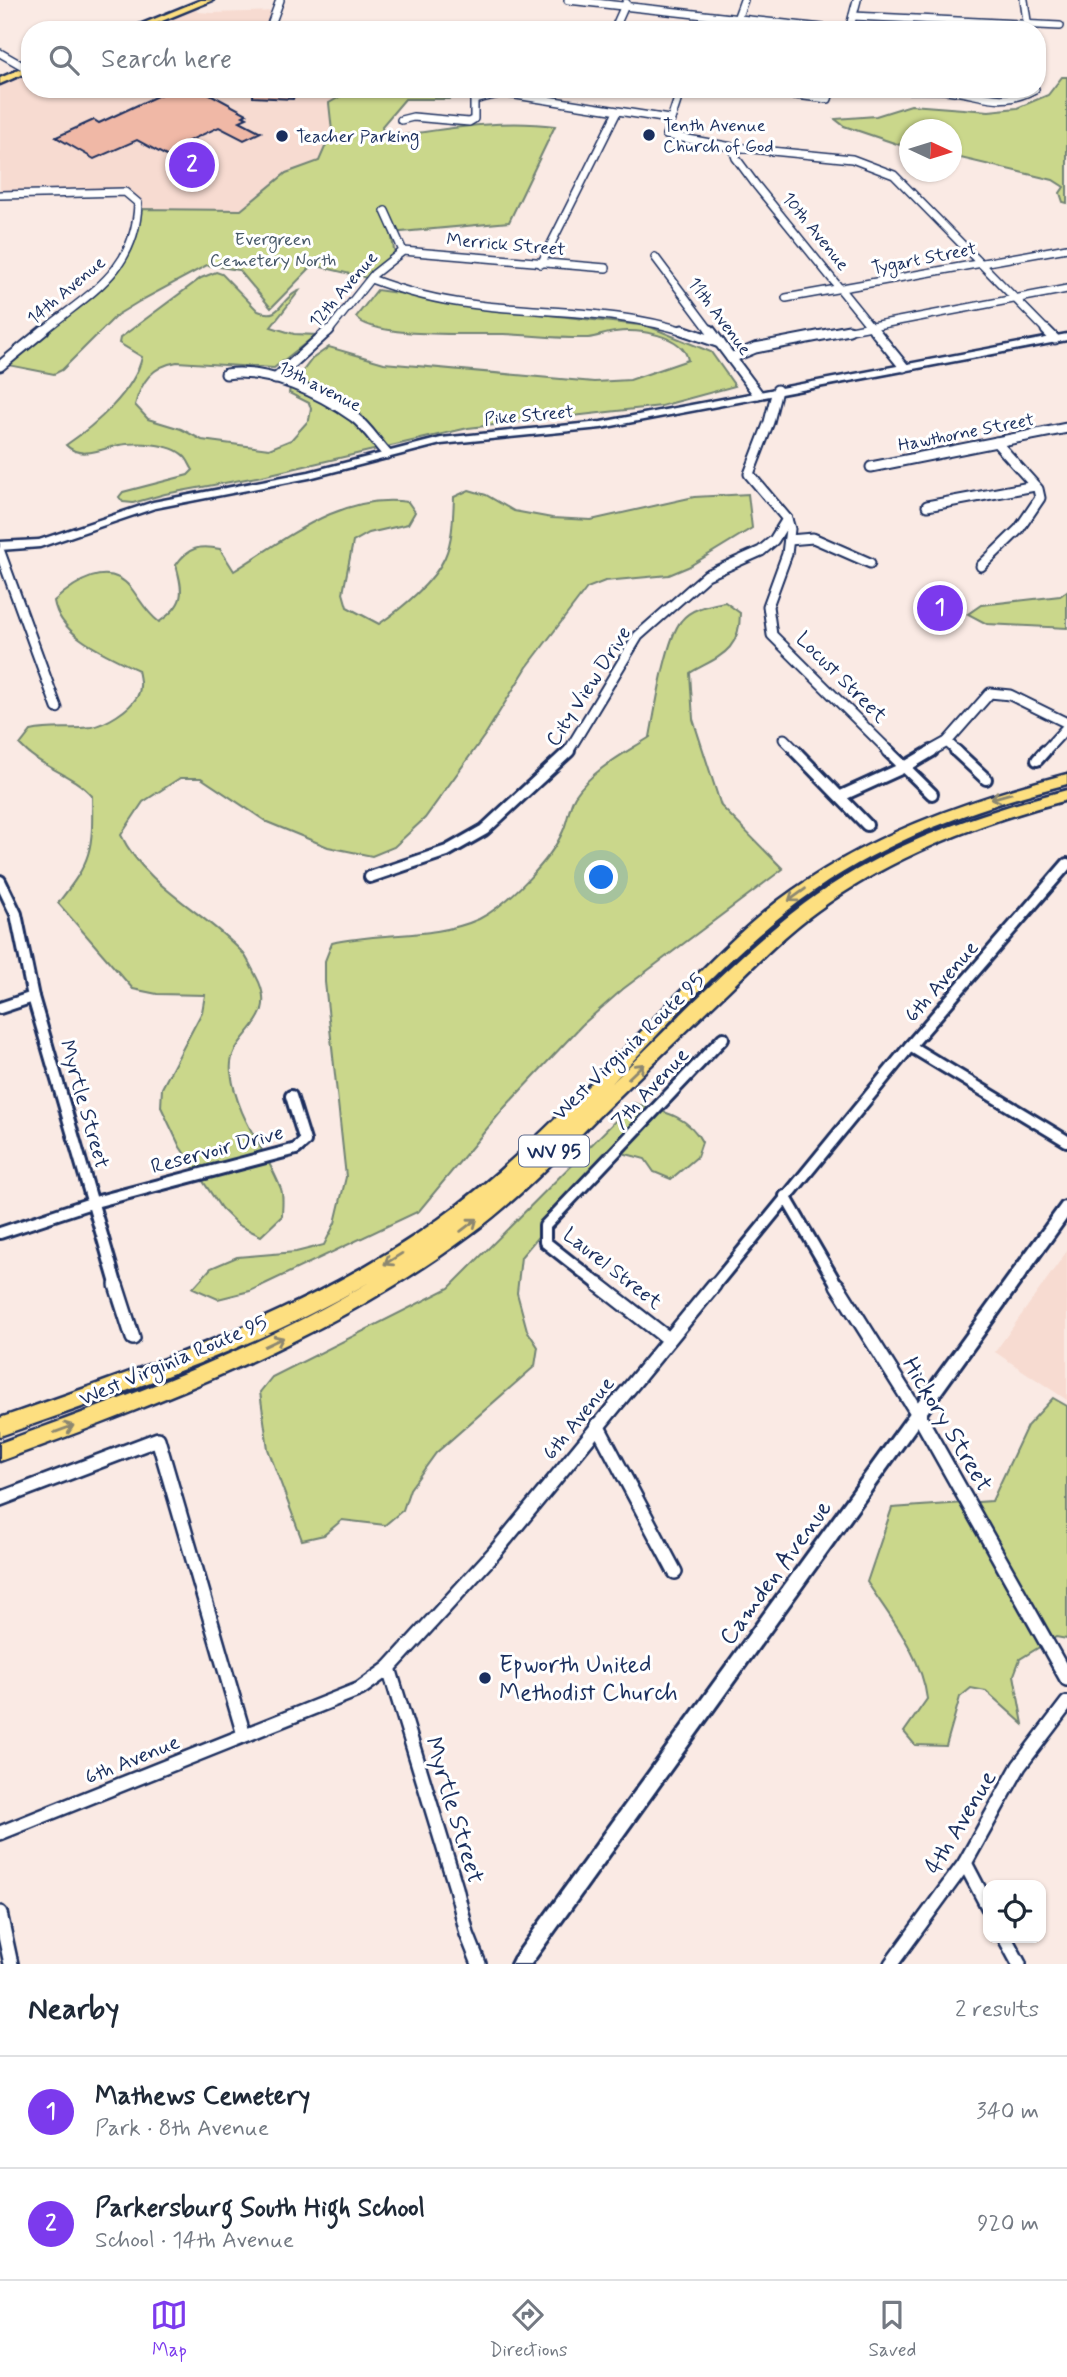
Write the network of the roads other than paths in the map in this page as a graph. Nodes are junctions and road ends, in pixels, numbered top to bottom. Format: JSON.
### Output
{"nodes":[{"id":1,"x":209,"y":0,"type":"edge"},
{"id":2,"x":279,"y":0,"type":"edge"},
{"id":3,"x":568,"y":0,"type":"edge"},
{"id":4,"x":744,"y":0,"type":"edge"},
{"id":5,"x":857,"y":0,"type":"edge"},
{"id":6,"x":1024,"y":0,"type":"edge"},
{"id":7,"x":626,"y":3,"type":"edge"},
{"id":8,"x":853,"y":16,"type":"junction"},
{"id":9,"x":737,"y":19,"type":"junction"},
{"id":10,"x":154,"y":21,"type":"edge"},
{"id":11,"x":272,"y":21,"type":"edge"},
{"id":12,"x":618,"y":21,"type":"edge"},
{"id":13,"x":756,"y":21,"type":"edge"},
{"id":14,"x":852,"y":21,"type":"edge"},
{"id":15,"x":933,"y":21,"type":"edge"},
{"id":16,"x":1027,"y":21,"type":"edge"},
{"id":17,"x":1046,"y":26,"type":"edge"},
{"id":18,"x":1060,"y":26,"type":"dead end"},
{"id":19,"x":0,"y":53,"type":"edge"},
{"id":20,"x":21,"y":64,"type":"edge"},
{"id":21,"x":21,"y":72,"type":"edge"},
{"id":22,"x":0,"y":81,"type":"edge"},
{"id":23,"x":482,"y":98,"type":"edge"},
{"id":24,"x":533,"y":98,"type":"edge"},
{"id":25,"x":677,"y":98,"type":"edge"},
{"id":26,"x":981,"y":98,"type":"edge"},
{"id":27,"x":1016,"y":98,"type":"edge"},
{"id":28,"x":617,"y":112,"type":"junction"},
{"id":29,"x":669,"y":119,"type":"junction"},
{"id":30,"x":401,"y":120,"type":"dead end"},
{"id":31,"x":732,"y":147,"type":"junction"},
{"id":32,"x":0,"y":195,"type":"edge"},
{"id":33,"x":385,"y":211,"type":"dead end"},
{"id":34,"x":1067,"y":248,"type":"edge"},
{"id":35,"x":403,"y":251,"type":"junction"},
{"id":36,"x":655,"y":257,"type":"dead end"},
{"id":37,"x":982,"y":263,"type":"junction"},
{"id":38,"x":541,"y":264,"type":"junction"},
{"id":39,"x":606,"y":268,"type":"dead end"},
{"id":40,"x":371,"y":278,"type":"junction"},
{"id":41,"x":841,"y":289,"type":"junction"},
{"id":42,"x":1067,"y":289,"type":"edge"},
{"id":43,"x":786,"y":298,"type":"dead end"},
{"id":44,"x":1015,"y":298,"type":"junction"},
{"id":45,"x":869,"y":327,"type":"junction"},
{"id":46,"x":1067,"y":337,"type":"edge"},
{"id":47,"x":1055,"y":340,"type":"junction"},
{"id":48,"x":720,"y":343,"type":"junction"},
{"id":49,"x":732,"y":358,"type":"junction"},
{"id":50,"x":0,"y":366,"type":"edge"},
{"id":51,"x":904,"y":367,"type":"junction"},
{"id":52,"x":226,"y":374,"type":"dead end"},
{"id":53,"x":275,"y":379,"type":"junction"},
{"id":54,"x":777,"y":390,"type":"junction"},
{"id":55,"x":758,"y":394,"type":"junction"},
{"id":56,"x":1067,"y":428,"type":"edge"},
{"id":57,"x":996,"y":442,"type":"junction"},
{"id":58,"x":387,"y":454,"type":"junction"},
{"id":59,"x":871,"y":467,"type":"dead end"},
{"id":60,"x":1035,"y":486,"type":"junction"},
{"id":61,"x":927,"y":506,"type":"dead end"},
{"id":62,"x":789,"y":529,"type":"junction"},
{"id":63,"x":0,"y":546,"type":"edge"},
{"id":64,"x":0,"y":552,"type":"edge"},
{"id":65,"x":870,"y":563,"type":"dead end"},
{"id":66,"x":981,"y":566,"type":"dead end"},
{"id":67,"x":57,"y":708,"type":"dead end"},
{"id":68,"x":1067,"y":725,"type":"edge"},
{"id":69,"x":784,"y":739,"type":"dead end"},
{"id":70,"x":947,"y":742,"type":"junction"},
{"id":71,"x":1037,"y":760,"type":"dead end"},
{"id":72,"x":905,"y":767,"type":"junction"},
{"id":73,"x":986,"y":779,"type":"dead end"},
{"id":74,"x":1067,"y":779,"type":"edge"},
{"id":75,"x":932,"y":794,"type":"dead end"},
{"id":76,"x":1067,"y":795,"type":"edge"},
{"id":77,"x":841,"y":796,"type":"junction"},
{"id":78,"x":867,"y":825,"type":"dead end"},
{"id":79,"x":1067,"y":864,"type":"edge"},
{"id":80,"x":370,"y":877,"type":"dead end"},
{"id":81,"x":0,"y":881,"type":"edge"},
{"id":82,"x":33,"y":997,"type":"junction"},
{"id":83,"x":0,"y":1008,"type":"edge"},
{"id":84,"x":723,"y":1038,"type":"dead end"},
{"id":85,"x":909,"y":1046,"type":"junction"},
{"id":86,"x":291,"y":1096,"type":"dead end"},
{"id":87,"x":1067,"y":1141,"type":"edge"},
{"id":88,"x":785,"y":1196,"type":"junction"},
{"id":89,"x":91,"y":1203,"type":"junction"},
{"id":90,"x":1067,"y":1207,"type":"edge"},
{"id":91,"x":545,"y":1226,"type":"joint"},
{"id":92,"x":0,"y":1233,"type":"edge"},
{"id":93,"x":133,"y":1338,"type":"dead end"},
{"id":94,"x":667,"y":1338,"type":"junction"},
{"id":95,"x":918,"y":1414,"type":"junction"},
{"id":96,"x":597,"y":1425,"type":"junction"},
{"id":97,"x":0,"y":1427,"type":"edge"},
{"id":98,"x":0,"y":1452,"type":"edge"},
{"id":99,"x":0,"y":1499,"type":"edge"},
{"id":100,"x":675,"y":1572,"type":"dead end"},
{"id":101,"x":389,"y":1668,"type":"junction"},
{"id":102,"x":1067,"y":1679,"type":"edge"},
{"id":103,"x":1067,"y":1703,"type":"edge"},
{"id":104,"x":244,"y":1735,"type":"junction"},
{"id":105,"x":0,"y":1833,"type":"edge"},
{"id":106,"x":965,"y":1863,"type":"junction"},
{"id":107,"x":983,"y":1897,"type":"edge"},
{"id":108,"x":0,"y":1913,"type":"edge"},
{"id":109,"x":1008,"y":1943,"type":"edge"},
{"id":110,"x":11,"y":1964,"type":"edge"},
{"id":111,"x":480,"y":1964,"type":"edge"},
{"id":112,"x":520,"y":1964,"type":"edge"},
{"id":113,"x":891,"y":1964,"type":"edge"},
{"id":114,"x":1019,"y":1964,"type":"edge"}],
"edges":[{"from":1,"to":10,"type":"main road"},
{"from":2,"to":11,"type":"street"},
{"from":3,"to":7,"type":"street"},
{"from":4,"to":9,"type":"street"},
{"from":5,"to":8,"type":"street"},
{"from":6,"to":16,"type":"street"},
{"from":7,"to":9,"type":"street"},
{"from":7,"to":12,"type":"street"},
{"from":8,"to":14,"type":"street"},
{"from":8,"to":15,"type":"street"},
{"from":9,"to":13,"type":"street"},
{"from":17,"to":18,"type":"street"},
{"from":19,"to":20,"type":"street"},
{"from":21,"to":22,"type":"main road"},
{"from":23,"to":30,"type":"street"},
{"from":24,"to":28,"type":"street"},
{"from":25,"to":29,"type":"street"},
{"from":26,"to":27,"type":"street"},
{"from":28,"to":29,"type":"street"},
{"from":28,"to":38,"type":"street"},
{"from":29,"to":31,"type":"street"},
{"from":31,"to":37,"type":"street"},
{"from":31,"to":41,"type":"street","name":"10th Avenue"},
{"from":32,"to":50,"type":"street","name":"14th Avenue"},
{"from":33,"to":35,"type":"street","name":"12th Avenue"},
{"from":34,"to":37,"type":"street","name":"Tygart Street"},
{"from":35,"to":38,"type":"street","name":"Merrick Street"},
{"from":35,"to":40,"type":"street","name":"12th Avenue"},
{"from":36,"to":48,"type":"street","name":"11th Avenue"},
{"from":37,"to":41,"type":"street","name":"Tygart Street"},
{"from":37,"to":44,"type":"street"},
{"from":38,"to":39,"type":"street","name":"Merrick Street"},
{"from":40,"to":48,"type":"street"},
{"from":40,"to":53,"type":"street","name":"12th Avenue"},
{"from":41,"to":43,"type":"street","name":"Tygart Street"},
{"from":41,"to":45,"type":"street","name":"10th Avenue"},
{"from":42,"to":44,"type":"street"},
{"from":44,"to":45,"type":"street"},
{"from":44,"to":47,"type":"street"},
{"from":45,"to":49,"type":"street"},
{"from":45,"to":51,"type":"street","name":"10th Avenue"},
{"from":46,"to":47,"type":"main road","name":"Pike Street"},
{"from":47,"to":51,"type":"main road","name":"Pike Street"},
{"from":48,"to":49,"type":"street","name":"11th Avenue"},
{"from":49,"to":55,"type":"street","name":"11th Avenue"},
{"from":51,"to":54,"type":"main road","name":"Pike Street"},
{"from":52,"to":53,"type":"street","name":"13th avenue"},
{"from":53,"to":58,"type":"street","name":"13th avenue"},
{"from":54,"to":55,"type":"main road","name":"Pike Street"},
{"from":54,"to":62,"type":"street"},
{"from":55,"to":58,"type":"main road","name":"Pike Street"},
{"from":56,"to":57,"type":"street","name":"Hawthorne Street"},
{"from":57,"to":59,"type":"street","name":"Hawthorne Street"},
{"from":57,"to":60,"type":"street"},
{"from":58,"to":63,"type":"main road","name":"Pike Street"},
{"from":60,"to":61,"type":"street"},
{"from":60,"to":66,"type":"street"},
{"from":62,"to":65,"type":"street"},
{"from":62,"to":72,"type":"street","name":"Locust Street"},
{"from":62,"to":80,"type":"street","name":"City View Drive"},
{"from":64,"to":67,"type":"street"},
{"from":68,"to":70,"type":"street"},
{"from":68,"to":71,"type":"street"},
{"from":69,"to":77,"type":"street"},
{"from":70,"to":72,"type":"street"},
{"from":70,"to":73,"type":"street"},
{"from":72,"to":75,"type":"street","name":"Locust Street"},
{"from":72,"to":77,"type":"street"},
{"from":74,"to":97,"type":"main road","name":"West Virginia Route 95","number":"WV 95","one_way":true},
{"from":98,"to":76,"type":"main road","name":"West Virginia Route 95","number":"WV 95","one_way":true},
{"from":77,"to":78,"type":"street"},
{"from":79,"to":85,"type":"street","name":"6th Avenue"},
{"from":81,"to":82,"type":"street","name":"Myrtle Street"},
{"from":82,"to":83,"type":"street"},
{"from":82,"to":89,"type":"street","name":"Myrtle Street"},
{"from":84,"to":91,"type":"street","name":"7th Avenue"},
{"from":85,"to":87,"type":"street"},
{"from":85,"to":88,"type":"street","name":"6th Avenue"},
{"from":86,"to":89,"type":"street","name":"Reservoir Drive"},
{"from":88,"to":94,"type":"street","name":"6th Avenue"},
{"from":88,"to":95,"type":"street","name":"Hickory Street"},
{"from":89,"to":92,"type":"street"},
{"from":89,"to":93,"type":"street","name":"Myrtle Street"},
{"from":90,"to":95,"type":"street","name":"Camden Avenue"},
{"from":91,"to":94,"type":"street","name":"Laurel Street"},
{"from":94,"to":96,"type":"street","name":"6th Avenue"},
{"from":95,"to":102,"type":"street","name":"Hickory Street"},
{"from":95,"to":112,"type":"street","name":"Camden Avenue"},
{"from":96,"to":100,"type":"street"},
{"from":96,"to":101,"type":"street","name":"6th Avenue"},
{"from":99,"to":104,"type":"street"},
{"from":101,"to":104,"type":"street","name":"6th Avenue"},
{"from":101,"to":111,"type":"street","name":"Myrtle Street"},
{"from":103,"to":106,"type":"street","name":"4th Avenue"},
{"from":104,"to":105,"type":"street","name":"6th Avenue"},
{"from":106,"to":107,"type":"street"},
{"from":106,"to":113,"type":"street","name":"4th Avenue"},
{"from":108,"to":110,"type":"street"},
{"from":109,"to":114,"type":"street"}]}
